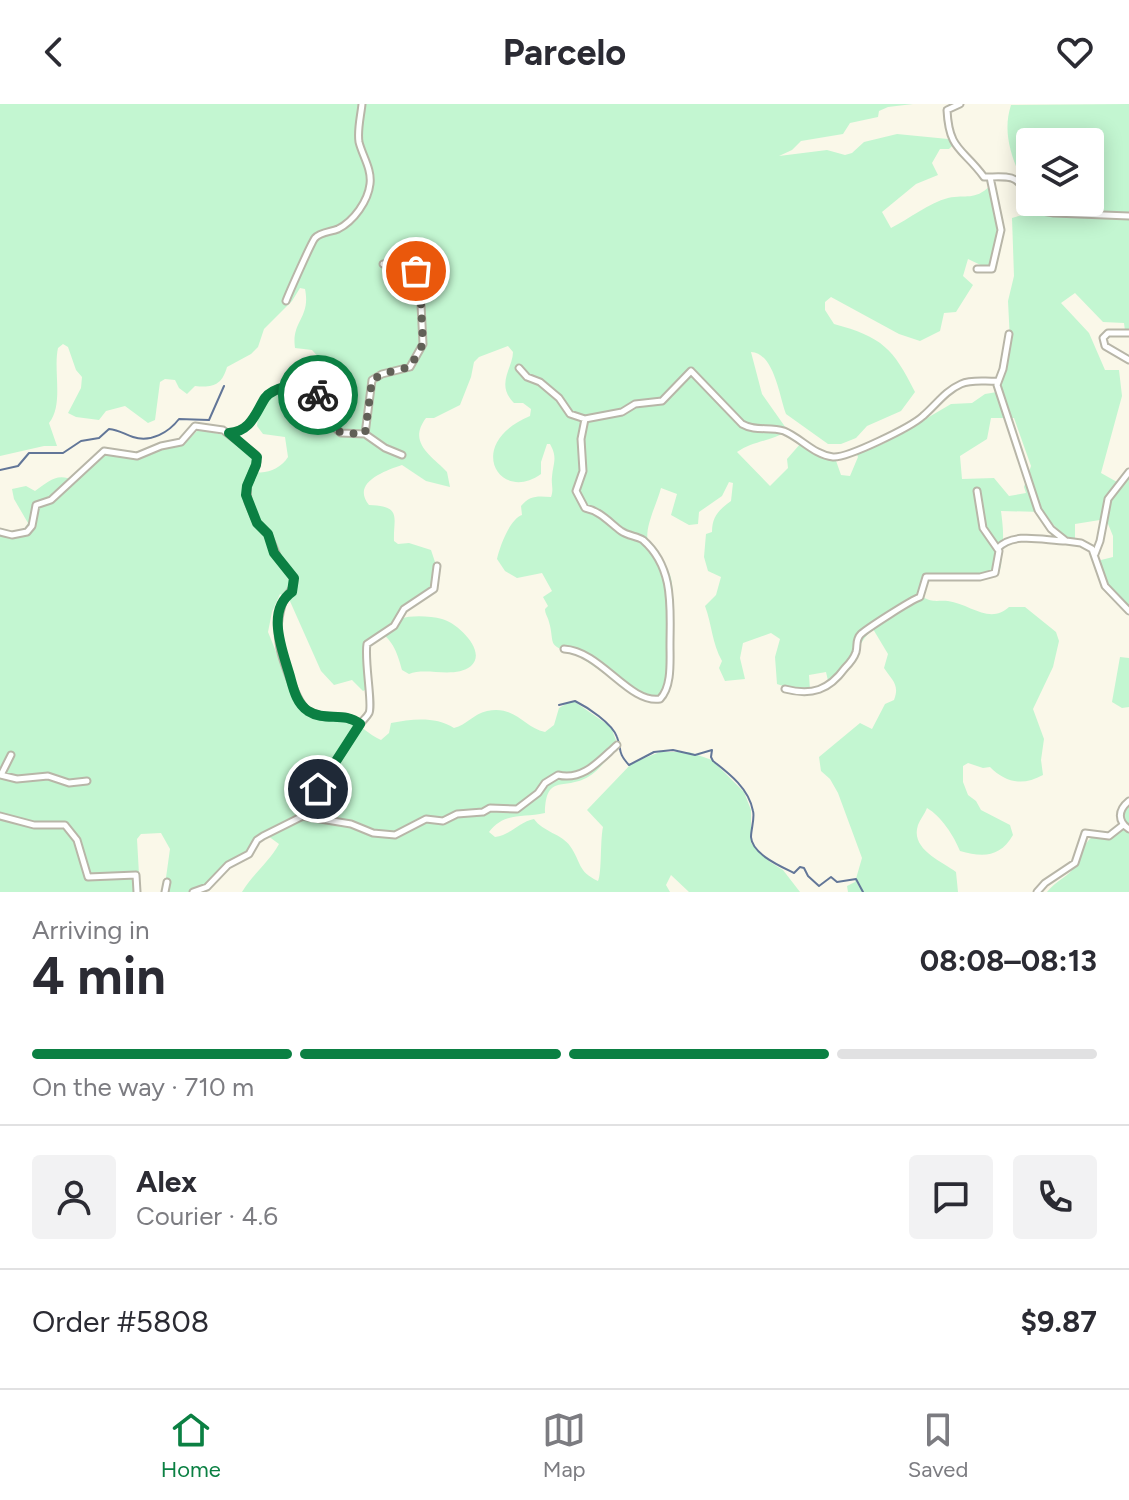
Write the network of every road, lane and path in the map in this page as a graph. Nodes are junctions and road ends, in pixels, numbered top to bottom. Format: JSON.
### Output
{"nodes":[{"id":1,"x":362,"y":104,"type":"edge"},
{"id":2,"x":960,"y":104,"type":"edge"},
{"id":3,"x":990,"y":177,"type":"junction"},
{"id":4,"x":1129,"y":216,"type":"edge"},
{"id":5,"x":383,"y":264,"type":"dead end"},
{"id":6,"x":977,"y":269,"type":"dead end"},
{"id":7,"x":286,"y":301,"type":"dead end"},
{"id":8,"x":1129,"y":333,"type":"edge"},
{"id":9,"x":1009,"y":334,"type":"dead end"},
{"id":10,"x":1129,"y":360,"type":"edge"},
{"id":11,"x":519,"y":368,"type":"dead end"},
{"id":12,"x":998,"y":381,"type":"junction"},
{"id":13,"x":585,"y":419,"type":"junction"},
{"id":14,"x":229,"y":433,"type":"junction"},
{"id":15,"x":365,"y":434,"type":"junction"},
{"id":16,"x":402,"y":455,"type":"dead end"},
{"id":17,"x":1129,"y":472,"type":"edge"},
{"id":18,"x":977,"y":491,"type":"dead end"},
{"id":19,"x":0,"y":532,"type":"edge"},
{"id":20,"x":1066,"y":541,"type":"junction"},
{"id":21,"x":998,"y":548,"type":"junction"},
{"id":22,"x":1095,"y":554,"type":"junction"},
{"id":23,"x":437,"y":566,"type":"dead end"},
{"id":24,"x":1129,"y":611,"type":"edge"},
{"id":25,"x":564,"y":649,"type":"dead end"},
{"id":26,"x":785,"y":689,"type":"dead end"},
{"id":27,"x":360,"y":724,"type":"junction"},
{"id":28,"x":617,"y":745,"type":"dead end"},
{"id":29,"x":11,"y":755,"type":"dead end"},
{"id":30,"x":0,"y":775,"type":"edge"},
{"id":31,"x":87,"y":781,"type":"dead end"},
{"id":32,"x":1129,"y":801,"type":"edge"},
{"id":33,"x":0,"y":816,"type":"edge"},
{"id":34,"x":302,"y":816,"type":"junction"},
{"id":35,"x":1126,"y":827,"type":"edge"},
{"id":36,"x":167,"y":882,"type":"dead end"},
{"id":37,"x":137,"y":892,"type":"edge"},
{"id":38,"x":165,"y":892,"type":"edge"},
{"id":39,"x":193,"y":892,"type":"edge"},
{"id":40,"x":1037,"y":892,"type":"edge"}],
"edges":[{"from":1,"to":7,"type":"street"},
{"from":2,"to":3,"type":"street"},
{"from":3,"to":4,"type":"street"},
{"from":3,"to":6,"type":"street"},
{"from":5,"to":15,"type":"street"},
{"from":8,"to":10,"type":"street"},
{"from":9,"to":12,"type":"street"},
{"from":11,"to":13,"type":"street"},
{"from":12,"to":13,"type":"street"},
{"from":12,"to":20,"type":"street"},
{"from":13,"to":25,"type":"street"},
{"from":14,"to":15,"type":"street"},
{"from":14,"to":19,"type":"street"},
{"from":14,"to":27,"type":"street"},
{"from":15,"to":16,"type":"street"},
{"from":17,"to":22,"type":"street"},
{"from":18,"to":21,"type":"street"},
{"from":20,"to":21,"type":"street"},
{"from":20,"to":22,"type":"street"},
{"from":21,"to":26,"type":"street"},
{"from":22,"to":24,"type":"street"},
{"from":23,"to":27,"type":"street"},
{"from":27,"to":34,"type":"street"},
{"from":28,"to":34,"type":"street"},
{"from":29,"to":30,"type":"street"},
{"from":30,"to":31,"type":"street"},
{"from":32,"to":35,"type":"street"},
{"from":33,"to":37,"type":"street"},
{"from":34,"to":39,"type":"street"},
{"from":35,"to":40,"type":"street"},
{"from":36,"to":38,"type":"street"}]}
